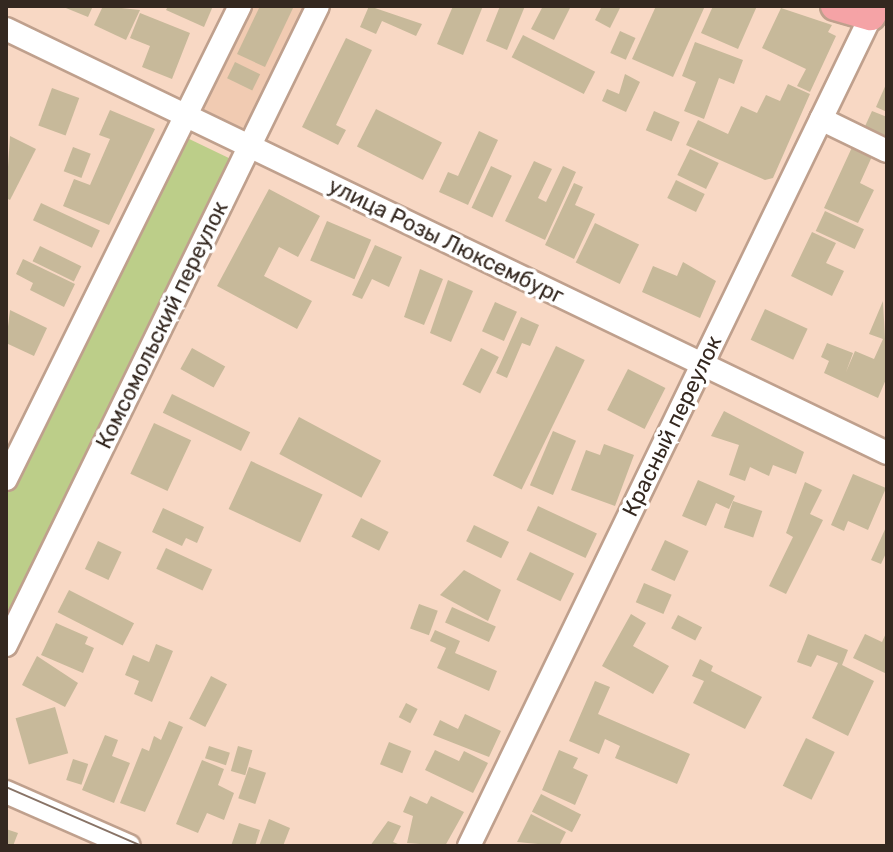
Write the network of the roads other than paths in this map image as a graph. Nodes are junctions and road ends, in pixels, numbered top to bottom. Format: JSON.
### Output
{"nodes":[{"id":1,"x":240,"y":6,"type":"edge"},
{"id":2,"x":318,"y":6,"type":"edge"},
{"id":3,"x":835,"y":6,"type":"edge"},
{"id":4,"x":874,"y":11,"type":"edge"},
{"id":5,"x":6,"y":29,"type":"edge"},
{"id":6,"x":185,"y":116,"type":"junction"},
{"id":7,"x":821,"y":119,"type":"junction"},
{"id":8,"x":249,"y":147,"type":"junction"},
{"id":9,"x":887,"y":151,"type":"edge"},
{"id":10,"x":702,"y":364,"type":"junction"},
{"id":11,"x":887,"y":453,"type":"edge"},
{"id":12,"x":6,"y":479,"type":"edge"},
{"id":13,"x":6,"y":645,"type":"edge"},
{"id":14,"x":6,"y":792,"type":"edge"},
{"id":15,"x":129,"y":846,"type":"edge"},
{"id":16,"x":469,"y":846,"type":"edge"}],
"edges":[{"from":1,"to":6,"type":"street"},
{"from":2,"to":8,"type":"street","name":"Комсомольский переулок"},
{"from":3,"to":4,"type":"main road"},
{"from":4,"to":7,"type":"street","name":"Красный переулок"},
{"from":5,"to":6,"type":"street","name":"улица Розы Люксембург"},
{"from":6,"to":8,"type":"street","name":"улица Розы Люксембург"},
{"from":6,"to":12,"type":"street"},
{"from":7,"to":9,"type":"street"},
{"from":7,"to":10,"type":"street","name":"Красный переулок"},
{"from":8,"to":10,"type":"street","name":"улица Розы Люксембург"},
{"from":8,"to":13,"type":"street","name":"Комсомольский переулок"},
{"from":10,"to":11,"type":"street","name":"улица Розы Люксембург"},
{"from":10,"to":16,"type":"street","name":"Красный переулок"},
{"from":14,"to":15,"type":"street"}]}
